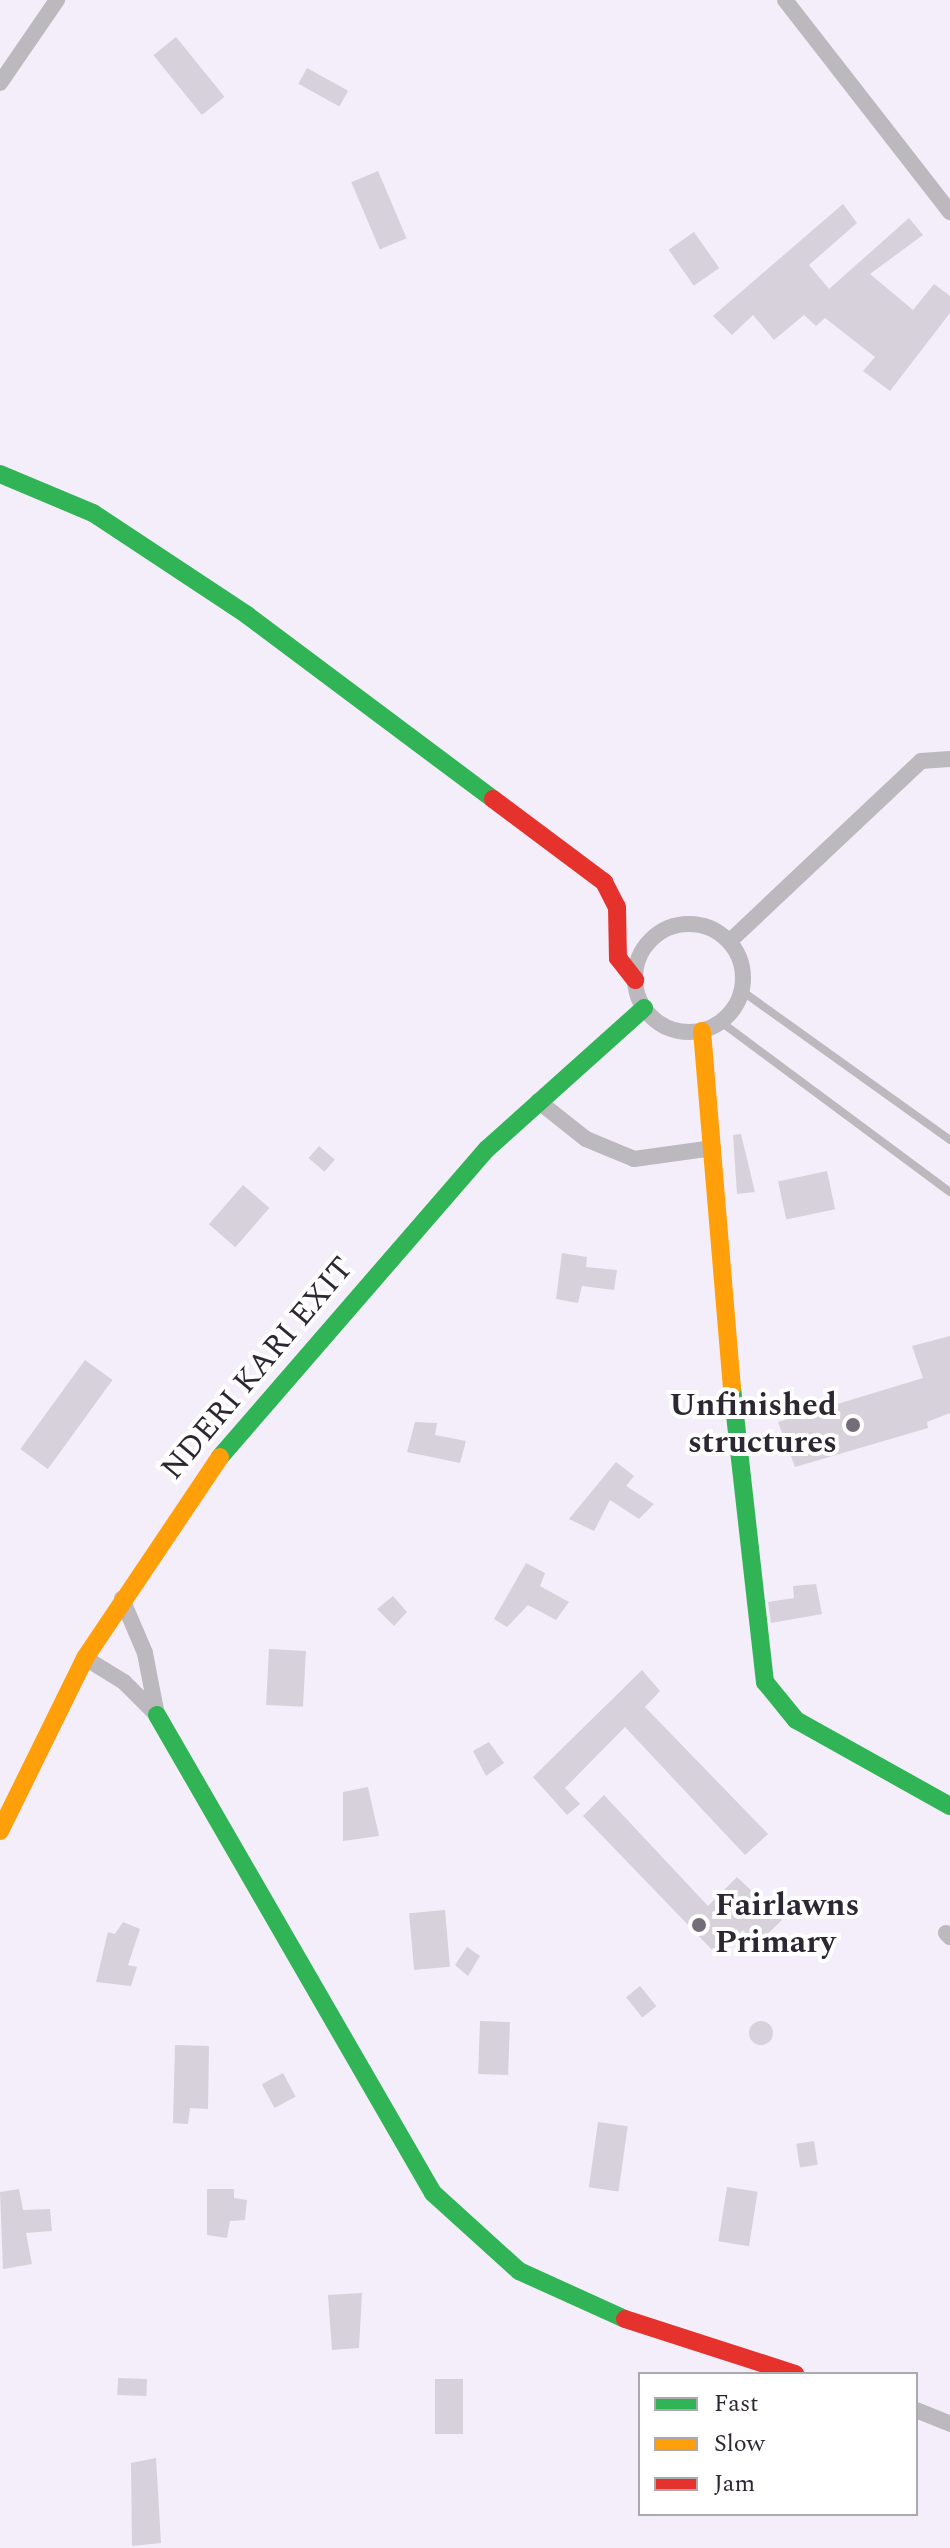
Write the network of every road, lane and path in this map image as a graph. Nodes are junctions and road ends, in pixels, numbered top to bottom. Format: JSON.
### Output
{"nodes":[{"id":1,"x":57,"y":0,"type":"edge"},
{"id":2,"x":785,"y":0,"type":"edge"},
{"id":3,"x":0,"y":83,"type":"edge"},
{"id":4,"x":950,"y":212,"type":"edge"},
{"id":5,"x":0,"y":474,"type":"edge"},
{"id":6,"x":950,"y":759,"type":"edge"},
{"id":7,"x":730,"y":941,"type":"junction"},
{"id":8,"x":635,"y":980,"type":"junction"},
{"id":9,"x":742,"y":991,"type":"junction"},
{"id":10,"x":644,"y":1008,"type":"junction"},
{"id":11,"x":721,"y":1022,"type":"junction"},
{"id":12,"x":702,"y":1031,"type":"junction"},
{"id":13,"x":538,"y":1101,"type":"junction"},
{"id":14,"x":950,"y":1140,"type":"edge"},
{"id":15,"x":713,"y":1148,"type":"junction"},
{"id":16,"x":950,"y":1192,"type":"edge"},
{"id":17,"x":122,"y":1599,"type":"junction"},
{"id":18,"x":85,"y":1658,"type":"junction"},
{"id":19,"x":157,"y":1715,"type":"junction"},
{"id":20,"x":950,"y":1806,"type":"edge"},
{"id":21,"x":0,"y":1831,"type":"edge"},
{"id":22,"x":787,"y":2372,"type":"edge"},
{"id":23,"x":918,"y":2411,"type":"edge"},
{"id":24,"x":950,"y":2424,"type":"edge"}],
"edges":[{"from":1,"to":3,"type":"street"},
{"from":2,"to":4,"type":"street"},
{"from":5,"to":8,"type":"street"},
{"from":6,"to":7,"type":"street"},
{"from":7,"to":8,"type":"street"},
{"from":7,"to":9,"type":"street"},
{"from":8,"to":10,"type":"street"},
{"from":9,"to":11,"type":"street"},
{"from":9,"to":14,"type":"lane"},
{"from":10,"to":12,"type":"street"},
{"from":10,"to":13,"type":"street","name":"NDERI KARI EXIT"},
{"from":11,"to":12,"type":"street"},
{"from":11,"to":16,"type":"lane"},
{"from":12,"to":15,"type":"street"},
{"from":13,"to":15,"type":"street"},
{"from":13,"to":17,"type":"street","name":"NDERI KARI EXIT"},
{"from":15,"to":20,"type":"street"},
{"from":17,"to":18,"type":"street","name":"NDERI KARI EXIT"},
{"from":17,"to":19,"type":"street"},
{"from":18,"to":19,"type":"street"},
{"from":18,"to":21,"type":"street","name":"NDERI KARI EXIT"},
{"from":19,"to":22,"type":"street"},
{"from":23,"to":24,"type":"street"}]}
